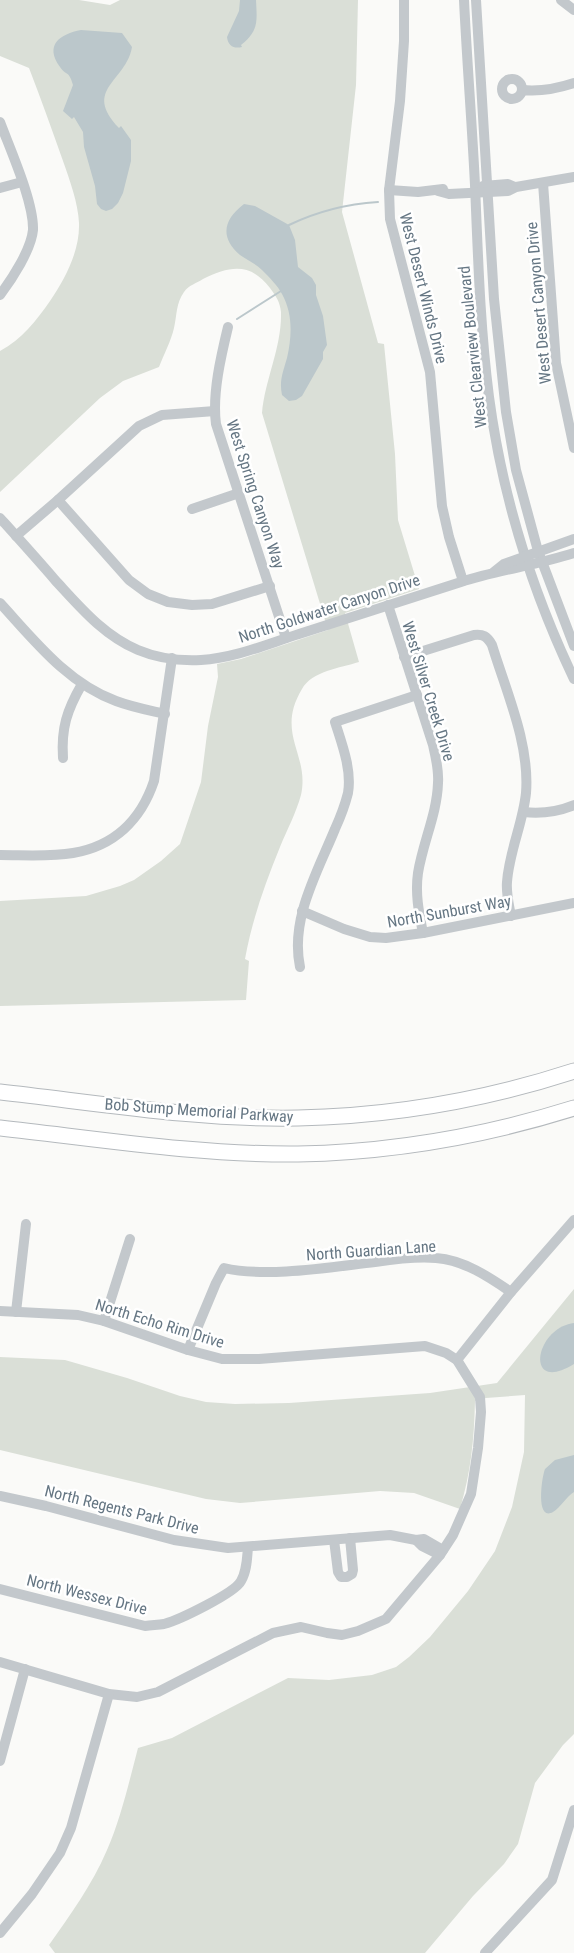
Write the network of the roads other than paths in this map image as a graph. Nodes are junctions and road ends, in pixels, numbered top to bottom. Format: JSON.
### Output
{"nodes":[{"id":1,"x":404,"y":0,"type":"edge"},
{"id":2,"x":464,"y":0,"type":"edge"},
{"id":3,"x":476,"y":0,"type":"edge"},
{"id":4,"x":561,"y":0,"type":"edge"},
{"id":5,"x":574,"y":10,"type":"edge"},
{"id":6,"x":574,"y":83,"type":"edge"},
{"id":7,"x":522,"y":90,"type":"dead end"},
{"id":8,"x":0,"y":122,"type":"edge"},
{"id":9,"x":574,"y":177,"type":"edge"},
{"id":10,"x":22,"y":182,"type":"junction"},
{"id":11,"x":543,"y":183,"type":"junction"},
{"id":12,"x":0,"y":188,"type":"edge"},
{"id":13,"x":488,"y":189,"type":"junction"},
{"id":14,"x":389,"y":190,"type":"junction"},
{"id":15,"x":475,"y":190,"type":"junction"},
{"id":16,"x":0,"y":295,"type":"edge"},
{"id":17,"x":228,"y":327,"type":"dead end"},
{"id":18,"x":214,"y":410,"type":"junction"},
{"id":19,"x":574,"y":448,"type":"edge"},
{"id":20,"x":239,"y":493,"type":"junction"},
{"id":21,"x":58,"y":500,"type":"junction"},
{"id":22,"x":192,"y":509,"type":"dead end"},
{"id":23,"x":0,"y":518,"type":"edge"},
{"id":24,"x":16,"y":536,"type":"junction"},
{"id":25,"x":574,"y":539,"type":"edge"},
{"id":26,"x":538,"y":551,"type":"junction"},
{"id":27,"x":574,"y":553,"type":"edge"},
{"id":28,"x":527,"y":561,"type":"junction"},
{"id":29,"x":542,"y":563,"type":"junction"},
{"id":30,"x":463,"y":581,"type":"junction"},
{"id":31,"x":270,"y":586,"type":"junction"},
{"id":32,"x":0,"y":603,"type":"edge"},
{"id":33,"x":388,"y":605,"type":"junction"},
{"id":34,"x":286,"y":638,"type":"junction"},
{"id":35,"x":574,"y":646,"type":"edge"},
{"id":36,"x":172,"y":658,"type":"junction"},
{"id":37,"x":404,"y":658,"type":"junction"},
{"id":38,"x":574,"y":679,"type":"edge"},
{"id":39,"x":82,"y":684,"type":"junction"},
{"id":40,"x":417,"y":695,"type":"junction"},
{"id":41,"x":165,"y":714,"type":"junction"},
{"id":42,"x":63,"y":758,"type":"dead end"},
{"id":43,"x":574,"y":805,"type":"edge"},
{"id":44,"x":524,"y":812,"type":"junction"},
{"id":45,"x":0,"y":855,"type":"edge"},
{"id":46,"x":574,"y":903,"type":"edge"},
{"id":47,"x":302,"y":911,"type":"junction"},
{"id":48,"x":511,"y":916,"type":"junction"},
{"id":49,"x":423,"y":933,"type":"junction"},
{"id":50,"x":300,"y":968,"type":"dead end"},
{"id":51,"x":574,"y":1071,"type":"edge"},
{"id":52,"x":0,"y":1092,"type":"edge"},
{"id":53,"x":574,"y":1108,"type":"edge"},
{"id":54,"x":0,"y":1128,"type":"edge"},
{"id":55,"x":574,"y":1220,"type":"edge"},
{"id":56,"x":26,"y":1224,"type":"dead end"},
{"id":57,"x":130,"y":1239,"type":"dead end"},
{"id":58,"x":511,"y":1292,"type":"junction"},
{"id":59,"x":0,"y":1311,"type":"edge"},
{"id":60,"x":16,"y":1312,"type":"junction"},
{"id":61,"x":104,"y":1321,"type":"junction"},
{"id":62,"x":188,"y":1350,"type":"junction"},
{"id":63,"x":457,"y":1360,"type":"junction"},
{"id":64,"x":0,"y":1496,"type":"edge"},
{"id":65,"x":350,"y":1538,"type":"junction"},
{"id":66,"x":334,"y":1540,"type":"junction"},
{"id":67,"x":248,"y":1547,"type":"junction"},
{"id":68,"x":441,"y":1552,"type":"junction"},
{"id":69,"x":0,"y":1588,"type":"edge"},
{"id":70,"x":0,"y":1662,"type":"edge"},
{"id":71,"x":25,"y":1669,"type":"junction"},
{"id":72,"x":109,"y":1694,"type":"junction"},
{"id":73,"x":0,"y":1761,"type":"edge"},
{"id":74,"x":574,"y":1810,"type":"edge"},
{"id":75,"x":0,"y":1933,"type":"edge"},
{"id":76,"x":485,"y":1953,"type":"edge"}],
"edges":[{"from":1,"to":14,"type":"street","name":"West Desert Winds Drive"},
{"from":2,"to":15,"type":"street","name":"West Clearview Boulevard"},
{"from":3,"to":13,"type":"street","name":"West Clearview Boulevard"},
{"from":4,"to":5,"type":"street"},
{"from":6,"to":7,"type":"street"},
{"from":8,"to":10,"type":"street"},
{"from":9,"to":11,"type":"street"},
{"from":10,"to":12,"type":"street"},
{"from":10,"to":16,"type":"street"},
{"from":11,"to":13,"type":"street"},
{"from":11,"to":19,"type":"street","name":"West Desert Canyon Drive"},
{"from":13,"to":15,"type":"street"},
{"from":13,"to":26,"type":"street","name":"West Clearview Boulevard"},
{"from":14,"to":15,"type":"street"},
{"from":14,"to":30,"type":"street","name":"West Desert Winds Drive"},
{"from":15,"to":28,"type":"street","name":"West Clearview Boulevard"},
{"from":17,"to":18,"type":"street","name":"West Spring Canyon Way"},
{"from":18,"to":20,"type":"street","name":"West Spring Canyon Way"},
{"from":18,"to":21,"type":"street"},
{"from":20,"to":22,"type":"street"},
{"from":20,"to":31,"type":"street","name":"West Spring Canyon Way"},
{"from":21,"to":24,"type":"street"},
{"from":21,"to":31,"type":"street"},
{"from":23,"to":24,"type":"street","name":"North Goldwater Canyon Drive"},
{"from":24,"to":36,"type":"street","name":"North Goldwater Canyon Drive"},
{"from":25,"to":26,"type":"street","name":"North Goldwater Canyon Drive"},
{"from":26,"to":28,"type":"street","name":"North Goldwater Canyon Drive"},
{"from":26,"to":29,"type":"street","name":"West Clearview Boulevard"},
{"from":27,"to":29,"type":"street","name":"North Goldwater Canyon Drive"},
{"from":28,"to":29,"type":"street","name":"North Goldwater Canyon Drive"},
{"from":28,"to":30,"type":"street","name":"North Goldwater Canyon Drive"},
{"from":28,"to":38,"type":"street","name":"West Clearview Boulevard"},
{"from":29,"to":35,"type":"street","name":"West Clearview Boulevard"},
{"from":30,"to":33,"type":"street","name":"North Goldwater Canyon Drive"},
{"from":31,"to":34,"type":"street","name":"West Spring Canyon Way"},
{"from":32,"to":39,"type":"street"},
{"from":33,"to":34,"type":"street","name":"North Goldwater Canyon Drive"},
{"from":33,"to":37,"type":"street","name":"West Silver Creek Drive"},
{"from":34,"to":36,"type":"street","name":"North Goldwater Canyon Drive"},
{"from":36,"to":41,"type":"street"},
{"from":37,"to":40,"type":"street","name":"West Silver Creek Drive"},
{"from":37,"to":44,"type":"street"},
{"from":39,"to":41,"type":"street"},
{"from":39,"to":42,"type":"street"},
{"from":40,"to":47,"type":"street"},
{"from":40,"to":49,"type":"street","name":"West Silver Creek Drive"},
{"from":41,"to":45,"type":"street"},
{"from":43,"to":44,"type":"street"},
{"from":44,"to":48,"type":"street"},
{"from":46,"to":48,"type":"street","name":"North Sunburst Way"},
{"from":47,"to":49,"type":"street","name":"North Sunburst Way"},
{"from":47,"to":50,"type":"street"},
{"from":48,"to":49,"type":"street","name":"North Sunburst Way"},
{"from":51,"to":52,"type":"highway","name":"Bob Stump Memorial Parkway"},
{"from":53,"to":54,"type":"highway"},
{"from":55,"to":58,"type":"street"},
{"from":56,"to":60,"type":"street"},
{"from":57,"to":61,"type":"street"},
{"from":58,"to":62,"type":"street","name":"North Guardian Lane"},
{"from":58,"to":63,"type":"street"},
{"from":59,"to":60,"type":"street","name":"North Echo Rim Drive"},
{"from":60,"to":61,"type":"street","name":"North Echo Rim Drive"},
{"from":61,"to":62,"type":"street","name":"North Echo Rim Drive"},
{"from":62,"to":63,"type":"street","name":"North Echo Rim Drive"},
{"from":63,"to":68,"type":"street"},
{"from":64,"to":67,"type":"street","name":"North Regents Park Drive"},
{"from":65,"to":66,"type":"street","name":"North Regents Park Drive"},
{"from":65,"to":66,"type":"street"},
{"from":65,"to":68,"type":"street","name":"North Regents Park Drive"},
{"from":66,"to":67,"type":"street","name":"North Regents Park Drive"},
{"from":67,"to":69,"type":"street","name":"North Wessex Drive"},
{"from":68,"to":72,"type":"street"},
{"from":70,"to":71,"type":"street"},
{"from":71,"to":72,"type":"street"},
{"from":71,"to":73,"type":"street"},
{"from":72,"to":75,"type":"street"},
{"from":74,"to":76,"type":"street"}]}
